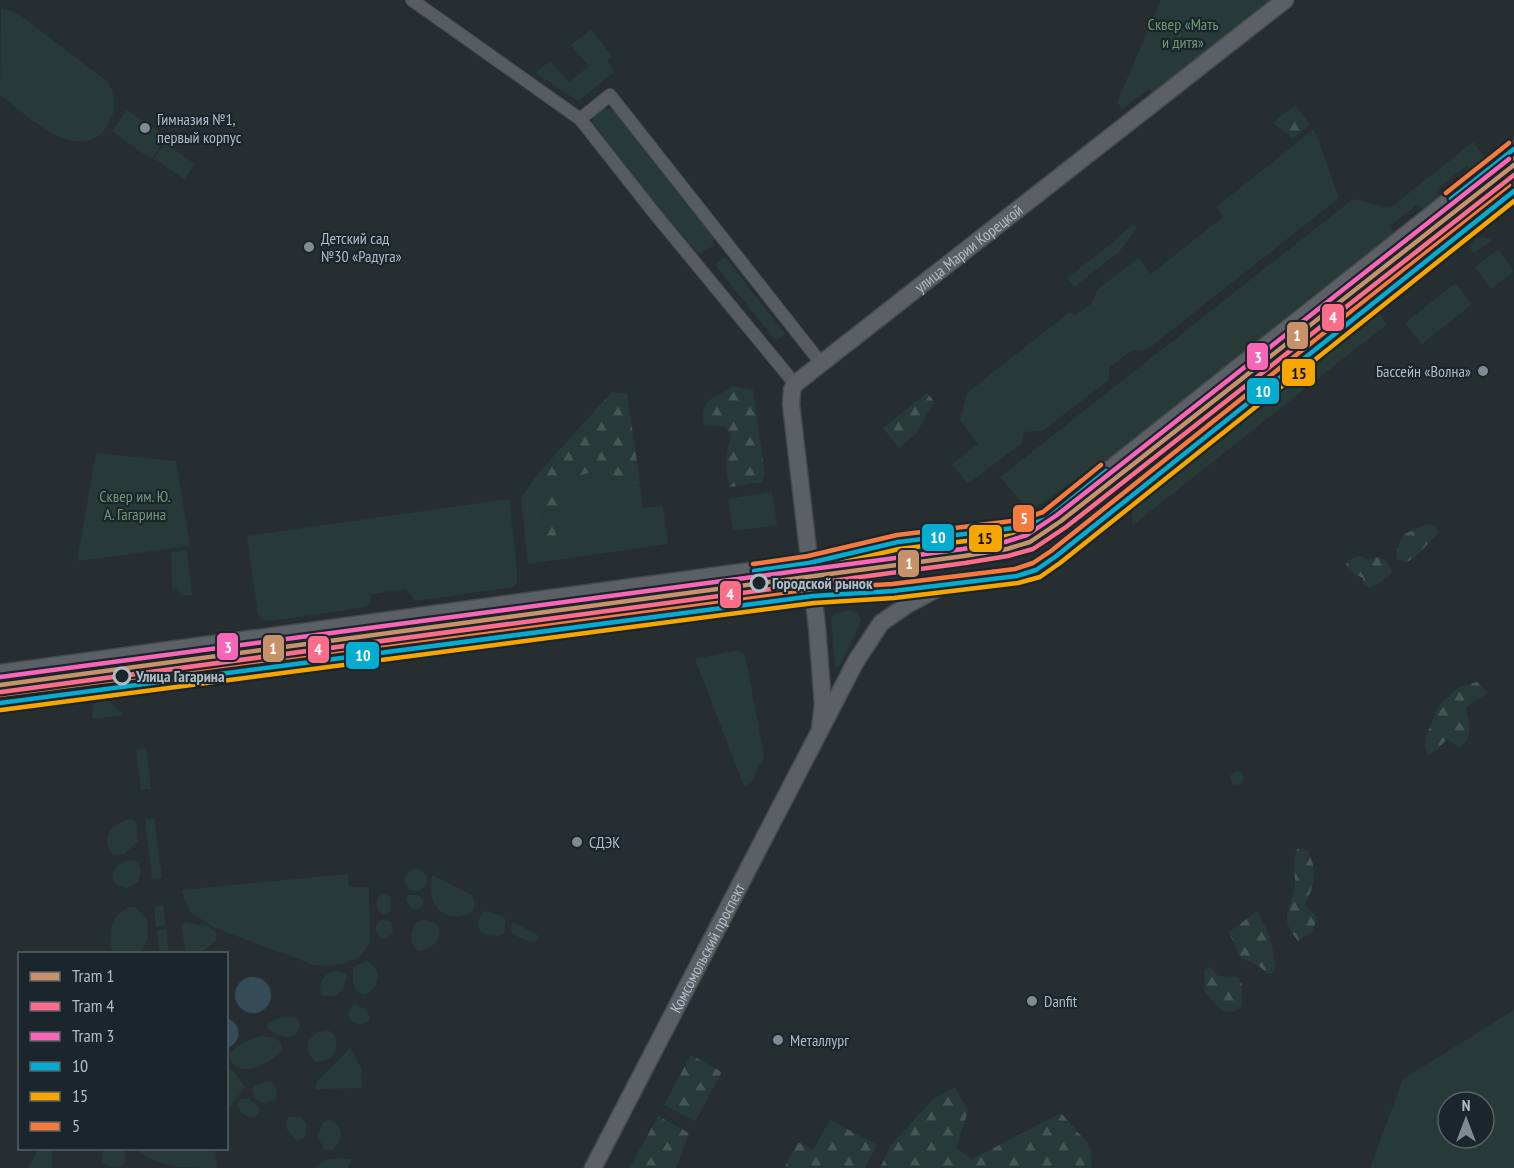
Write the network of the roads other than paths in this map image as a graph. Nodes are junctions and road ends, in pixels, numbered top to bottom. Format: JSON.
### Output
{"nodes":[{"id":1,"x":412,"y":0,"type":"edge"},
{"id":2,"x":1285,"y":0,"type":"edge"},
{"id":3,"x":580,"y":119,"type":"junction"},
{"id":4,"x":1514,"y":149,"type":"edge"},
{"id":5,"x":1514,"y":191,"type":"edge"},
{"id":6,"x":821,"y":363,"type":"junction"},
{"id":7,"x":795,"y":384,"type":"junction"},
{"id":8,"x":809,"y":563,"type":"junction"},
{"id":9,"x":945,"y":585,"type":"junction"},
{"id":10,"x":813,"y":596,"type":"junction"},
{"id":11,"x":0,"y":673,"type":"edge"},
{"id":12,"x":0,"y":703,"type":"edge"},
{"id":13,"x":820,"y":729,"type":"junction"},
{"id":14,"x":593,"y":1168,"type":"edge"}],
"edges":[{"from":1,"to":3,"type":"street"},
{"from":2,"to":6,"type":"main road","name":"улица Марии Корецкой"},
{"from":3,"to":6,"type":"street"},
{"from":3,"to":7,"type":"street"},
{"from":4,"to":8,"type":"main road"},
{"from":5,"to":9,"type":"main road"},
{"from":6,"to":7,"type":"main road","name":"улица Марии Корецкой"},
{"from":7,"to":8,"type":"main road"},
{"from":8,"to":10,"type":"main road","name":"Комсомольский проспект"},
{"from":8,"to":11,"type":"main road"},
{"from":9,"to":10,"type":"main road"},
{"from":9,"to":13,"type":"main road","name":"Комсомольский проспект"},
{"from":10,"to":12,"type":"main road"},
{"from":10,"to":13,"type":"main road","name":"Комсомольский проспект"},
{"from":13,"to":14,"type":"main road","name":"Комсомольский проспект"}]}
